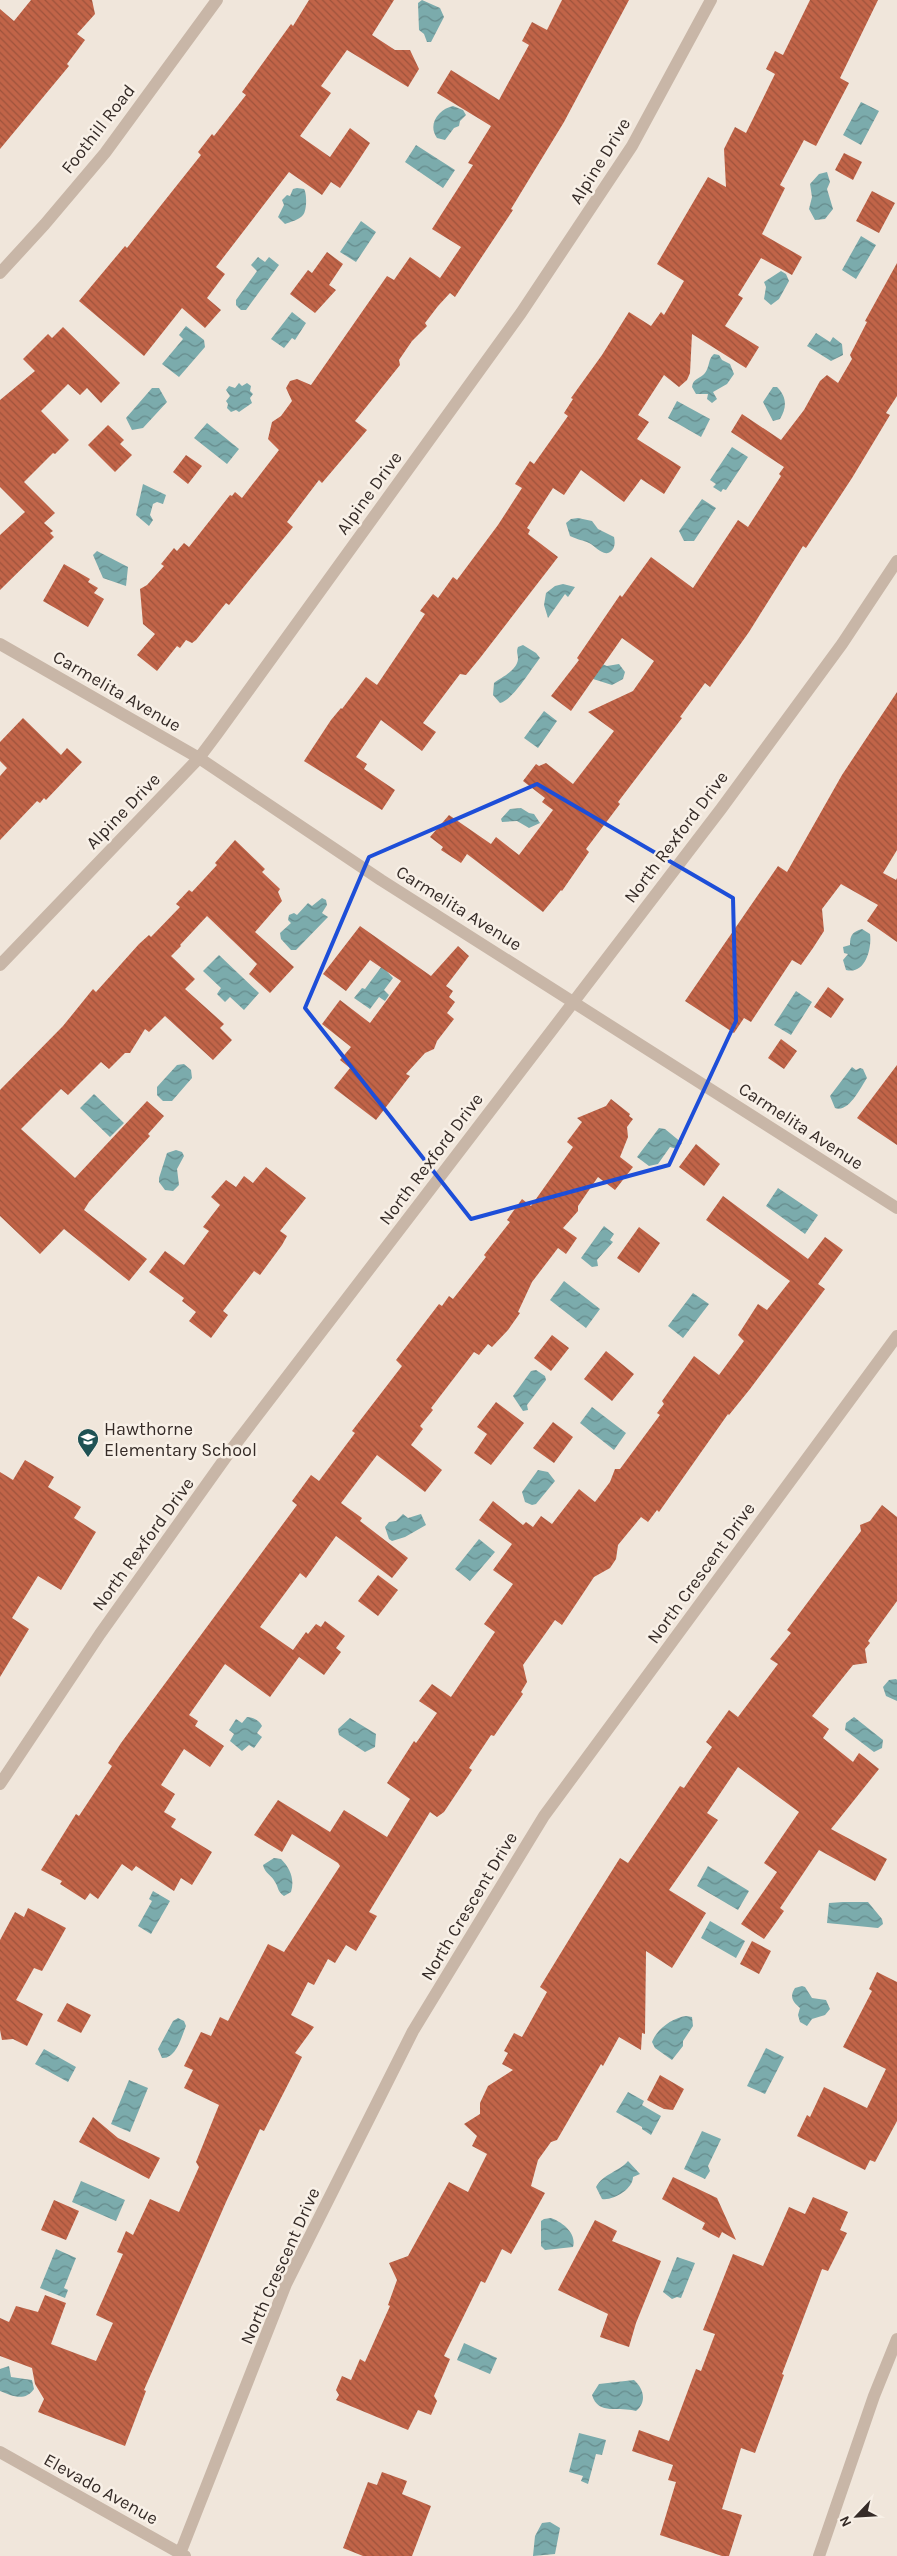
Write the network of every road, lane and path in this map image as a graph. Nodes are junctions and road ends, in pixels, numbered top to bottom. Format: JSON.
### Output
{"nodes":[{"id":1,"x":217,"y":0,"type":"edge"},
{"id":2,"x":711,"y":0,"type":"edge"},
{"id":3,"x":0,"y":273,"type":"edge"},
{"id":4,"x":897,"y":561,"type":"edge"},
{"id":5,"x":0,"y":644,"type":"edge"},
{"id":6,"x":199,"y":758,"type":"junction"},
{"id":7,"x":0,"y":965,"type":"edge"},
{"id":8,"x":573,"y":1000,"type":"junction"},
{"id":9,"x":897,"y":1208,"type":"edge"},
{"id":10,"x":897,"y":1336,"type":"edge"},
{"id":11,"x":0,"y":1784,"type":"edge"},
{"id":12,"x":897,"y":2339,"type":"edge"},
{"id":13,"x":0,"y":2452,"type":"edge"},
{"id":14,"x":181,"y":2555,"type":"edge"},
{"id":15,"x":819,"y":2556,"type":"edge"}],
"edges":[{"from":1,"to":3,"type":"street","name":"Foothill Road"},
{"from":2,"to":6,"type":"street","name":"Alpine Drive"},
{"from":4,"to":8,"type":"street","name":"North Rexford Drive"},
{"from":5,"to":6,"type":"street","name":"Carmelita Avenue"},
{"from":6,"to":7,"type":"street","name":"Alpine Drive"},
{"from":6,"to":8,"type":"street","name":"Carmelita Avenue"},
{"from":8,"to":9,"type":"street","name":"Carmelita Avenue"},
{"from":8,"to":11,"type":"street","name":"North Rexford Drive"},
{"from":10,"to":14,"type":"street","name":"North Crescent Drive"},
{"from":12,"to":15,"type":"street"},
{"from":13,"to":14,"type":"street","name":"Elevado Avenue"}]}
